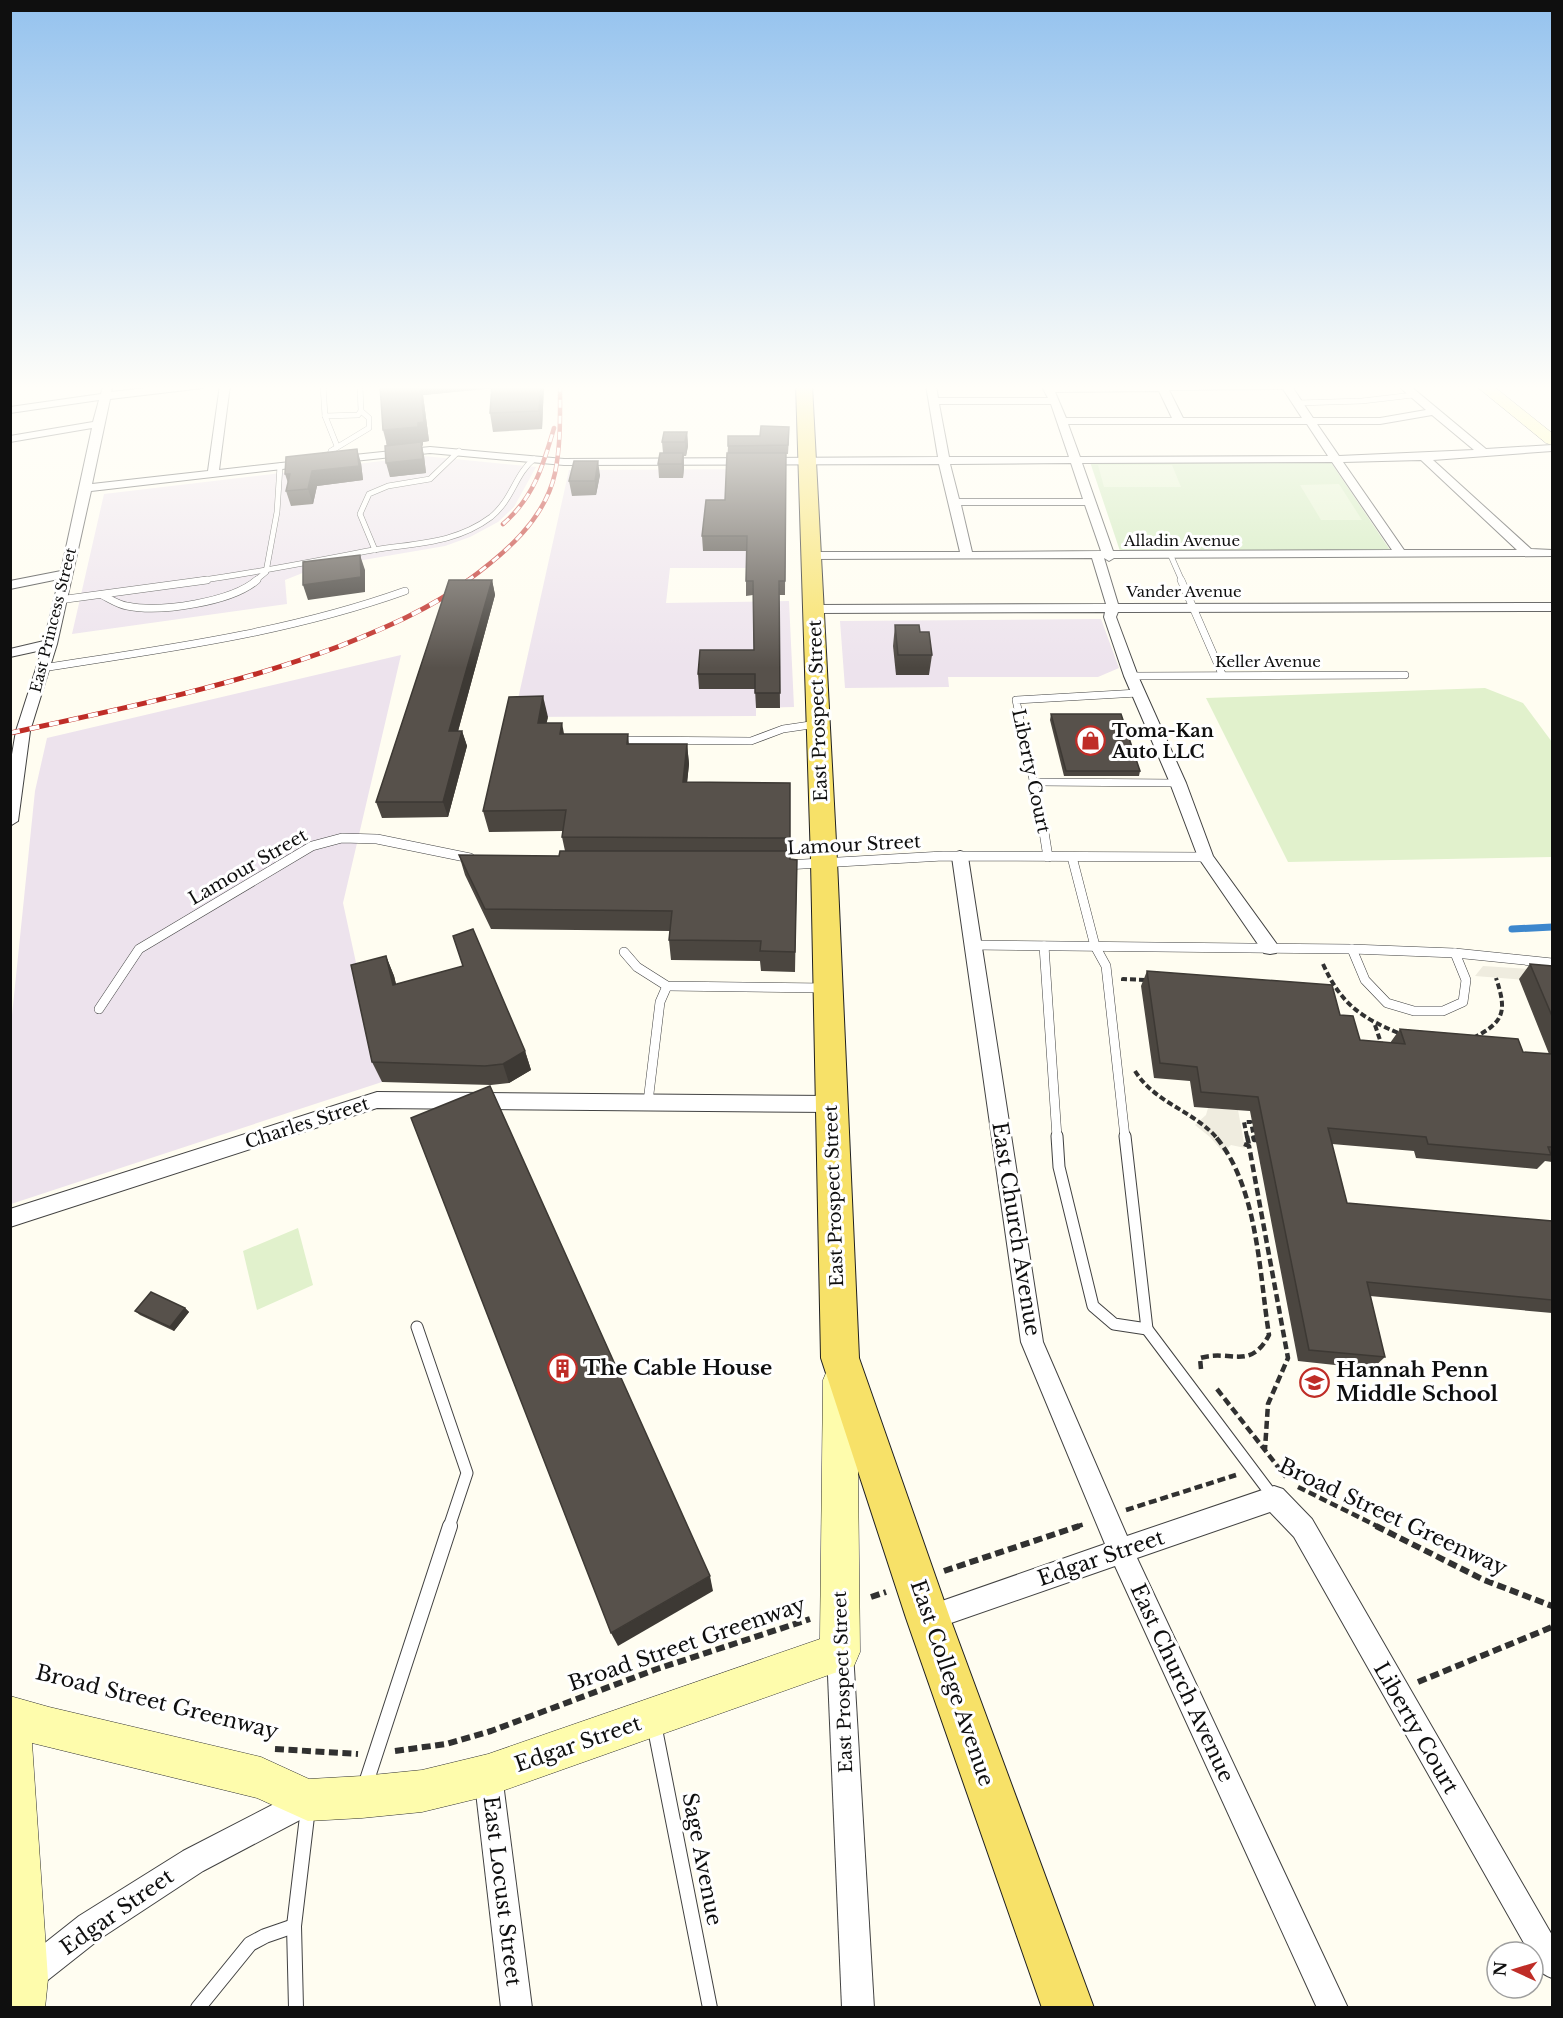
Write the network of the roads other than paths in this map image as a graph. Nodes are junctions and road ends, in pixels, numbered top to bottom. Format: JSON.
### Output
{"nodes":[{"id":1,"x":88,"y":479,"type":"edge"},
{"id":2,"x":161,"y":479,"type":"edge"},
{"id":3,"x":279,"y":479,"type":"edge"},
{"id":4,"x":429,"y":479,"type":"edge"},
{"id":5,"x":519,"y":479,"type":"edge"},
{"id":6,"x":810,"y":479,"type":"edge"},
{"id":7,"x":949,"y":479,"type":"edge"},
{"id":8,"x":1083,"y":479,"type":"edge"},
{"id":9,"x":1349,"y":479,"type":"edge"},
{"id":10,"x":1448,"y":479,"type":"edge"},
{"id":11,"x":86,"y":488,"type":"junction"},
{"id":12,"x":955,"y":502,"type":"junction"},
{"id":13,"x":1091,"y":502,"type":"junction"},
{"id":14,"x":375,"y":550,"type":"junction"},
{"id":15,"x":1552,"y":553,"type":"edge"},
{"id":16,"x":1529,"y":554,"type":"junction"},
{"id":17,"x":967,"y":555,"type":"junction"},
{"id":18,"x":1401,"y":555,"type":"junction"},
{"id":19,"x":813,"y":556,"type":"junction"},
{"id":20,"x":1171,"y":556,"type":"junction"},
{"id":21,"x":1103,"y":557,"type":"junction"},
{"id":22,"x":266,"y":572,"type":"junction"},
{"id":23,"x":64,"y":574,"type":"junction"},
{"id":24,"x":10,"y":585,"type":"edge"},
{"id":25,"x":405,"y":591,"type":"dead end"},
{"id":26,"x":102,"y":595,"type":"junction"},
{"id":27,"x":59,"y":600,"type":"junction"},
{"id":28,"x":1192,"y":607,"type":"junction"},
{"id":29,"x":1552,"y":607,"type":"edge"},
{"id":30,"x":1113,"y":608,"type":"junction"},
{"id":31,"x":814,"y":609,"type":"junction"},
{"id":32,"x":50,"y":644,"type":"junction"},
{"id":33,"x":10,"y":653,"type":"edge"},
{"id":34,"x":42,"y":668,"type":"junction"},
{"id":35,"x":1222,"y":674,"type":"junction"},
{"id":36,"x":1405,"y":675,"type":"dead end"},
{"id":37,"x":1131,"y":676,"type":"junction"},
{"id":38,"x":1138,"y":693,"type":"junction"},
{"id":39,"x":817,"y":724,"type":"junction"},
{"id":40,"x":608,"y":739,"type":"edge"},
{"id":41,"x":15,"y":757,"type":"edge"},
{"id":42,"x":1035,"y":782,"type":"junction"},
{"id":43,"x":1178,"y":783,"type":"junction"},
{"id":44,"x":10,"y":821,"type":"edge"},
{"id":45,"x":960,"y":857,"type":"junction"},
{"id":46,"x":1048,"y":857,"type":"junction"},
{"id":47,"x":1072,"y":857,"type":"junction"},
{"id":48,"x":1206,"y":857,"type":"junction"},
{"id":49,"x":475,"y":859,"type":"edge"},
{"id":50,"x":824,"y":861,"type":"junction"},
{"id":51,"x":774,"y":865,"type":"edge"},
{"id":52,"x":973,"y":945,"type":"junction"},
{"id":53,"x":1044,"y":946,"type":"junction"},
{"id":54,"x":1095,"y":946,"type":"junction"},
{"id":55,"x":1270,"y":948,"type":"junction"},
{"id":56,"x":1352,"y":949,"type":"junction"},
{"id":57,"x":624,"y":952,"type":"dead end"},
{"id":58,"x":1455,"y":953,"type":"junction"},
{"id":59,"x":1552,"y":963,"type":"edge"},
{"id":60,"x":667,"y":986,"type":"junction"},
{"id":61,"x":828,"y":988,"type":"junction"},
{"id":62,"x":99,"y":1010,"type":"dead end"},
{"id":63,"x":648,"y":1102,"type":"junction"},
{"id":64,"x":831,"y":1104,"type":"junction"},
{"id":65,"x":10,"y":1218,"type":"edge"},
{"id":66,"x":417,"y":1327,"type":"dead end"},
{"id":67,"x":1147,"y":1329,"type":"junction"},
{"id":68,"x":840,"y":1358,"type":"junction"},
{"id":69,"x":1282,"y":1490,"type":"junction"},
{"id":70,"x":1121,"y":1551,"type":"junction"},
{"id":71,"x":922,"y":1600,"type":"junction"},
{"id":72,"x":840,"y":1652,"type":"junction"},
{"id":73,"x":10,"y":1716,"type":"edge"},
{"id":74,"x":652,"y":1719,"type":"junction"},
{"id":75,"x":10,"y":1727,"type":"edge"},
{"id":76,"x":488,"y":1775,"type":"junction"},
{"id":77,"x":362,"y":1797,"type":"junction"},
{"id":78,"x":309,"y":1800,"type":"junction"},
{"id":79,"x":294,"y":1926,"type":"junction"},
{"id":80,"x":1552,"y":1963,"type":"edge"},
{"id":81,"x":23,"y":1993,"type":"edge"},
{"id":82,"x":198,"y":2007,"type":"edge"},
{"id":83,"x":296,"y":2007,"type":"edge"},
{"id":84,"x":517,"y":2007,"type":"edge"},
{"id":85,"x":710,"y":2007,"type":"edge"},
{"id":86,"x":858,"y":2007,"type":"edge"},
{"id":87,"x":1068,"y":2007,"type":"edge"},
{"id":88,"x":1333,"y":2007,"type":"edge"}],
"edges":[{"from":1,"to":11,"type":"street","name":"East Princess Street"},
{"from":2,"to":11,"type":"street"},
{"from":3,"to":22,"type":"lane"},
{"from":4,"to":14,"type":"lane"},
{"from":5,"to":14,"type":"lane"},
{"from":6,"to":19,"type":"main road","name":"East Prospect Street"},
{"from":7,"to":12,"type":"street"},
{"from":8,"to":13,"type":"street"},
{"from":9,"to":18,"type":"street"},
{"from":10,"to":16,"type":"street"},
{"from":11,"to":23,"type":"street","name":"East Princess Street"},
{"from":12,"to":13,"type":"street"},
{"from":12,"to":17,"type":"street"},
{"from":13,"to":21,"type":"street"},
{"from":14,"to":22,"type":"lane"},
{"from":15,"to":16,"type":"street","name":"Alladin Avenue"},
{"from":16,"to":18,"type":"street","name":"Alladin Avenue"},
{"from":17,"to":19,"type":"street","name":"Alladin Avenue"},
{"from":17,"to":21,"type":"street","name":"Alladin Avenue"},
{"from":18,"to":20,"type":"street","name":"Alladin Avenue"},
{"from":19,"to":31,"type":"main road","name":"East Prospect Street"},
{"from":20,"to":21,"type":"street","name":"Alladin Avenue"},
{"from":20,"to":28,"type":"lane"},
{"from":21,"to":30,"type":"street"},
{"from":22,"to":26,"type":"lane"},
{"from":22,"to":26,"type":"lane"},
{"from":23,"to":24,"type":"street"},
{"from":23,"to":27,"type":"street","name":"East Princess Street"},
{"from":25,"to":34,"type":"lane"},
{"from":26,"to":27,"type":"lane"},
{"from":27,"to":32,"type":"street","name":"East Princess Street"},
{"from":28,"to":29,"type":"street","name":"Vander Avenue"},
{"from":28,"to":30,"type":"street","name":"Vander Avenue"},
{"from":28,"to":35,"type":"lane"},
{"from":30,"to":31,"type":"street","name":"Vander Avenue"},
{"from":30,"to":37,"type":"street"},
{"from":31,"to":39,"type":"main road","name":"East Prospect Street"},
{"from":32,"to":33,"type":"street"},
{"from":32,"to":34,"type":"street","name":"East Princess Street"},
{"from":34,"to":41,"type":"street","name":"East Princess Street"},
{"from":35,"to":36,"type":"lane","name":"Keller Avenue"},
{"from":35,"to":37,"type":"lane","name":"Keller Avenue"},
{"from":37,"to":38,"type":"street"},
{"from":38,"to":42,"type":"lane","name":"Liberty Court"},
{"from":38,"to":43,"type":"street"},
{"from":39,"to":40,"type":"lane"},
{"from":39,"to":50,"type":"main road","name":"East Prospect Street"},
{"from":41,"to":44,"type":"street","name":"East Princess Street"},
{"from":42,"to":43,"type":"lane"},
{"from":42,"to":46,"type":"lane","name":"Liberty Court"},
{"from":43,"to":48,"type":"street"},
{"from":45,"to":46,"type":"lane","name":"Lamour Street"},
{"from":45,"to":50,"type":"lane","name":"Lamour Street"},
{"from":45,"to":52,"type":"street","name":"East Church Avenue"},
{"from":46,"to":47,"type":"lane","name":"Lamour Street"},
{"from":47,"to":48,"type":"lane","name":"Lamour Street"},
{"from":47,"to":54,"type":"lane"},
{"from":48,"to":55,"type":"street"},
{"from":49,"to":62,"type":"lane","name":"Lamour Street"},
{"from":50,"to":51,"type":"lane","name":"Lamour Street"},
{"from":50,"to":61,"type":"main road","name":"East Prospect Street"},
{"from":52,"to":53,"type":"lane"},
{"from":52,"to":70,"type":"street","name":"East Church Avenue"},
{"from":53,"to":54,"type":"lane"},
{"from":53,"to":67,"type":"lane"},
{"from":54,"to":55,"type":"lane"},
{"from":54,"to":67,"type":"lane"},
{"from":55,"to":56,"type":"lane"},
{"from":56,"to":58,"type":"lane"},
{"from":56,"to":58,"type":"lane"},
{"from":57,"to":60,"type":"lane"},
{"from":58,"to":59,"type":"lane"},
{"from":60,"to":61,"type":"lane"},
{"from":60,"to":63,"type":"lane"},
{"from":61,"to":64,"type":"main road","name":"East Prospect Street"},
{"from":63,"to":64,"type":"street","name":"Charles Street"},
{"from":63,"to":65,"type":"street","name":"Charles Street"},
{"from":64,"to":68,"type":"main road","name":"East Prospect Street"},
{"from":66,"to":77,"type":"lane"},
{"from":67,"to":69,"type":"lane"},
{"from":68,"to":71,"type":"main road","name":"East College Avenue"},
{"from":68,"to":72,"type":"street","name":"East Prospect Street"},
{"from":69,"to":70,"type":"street","name":"Edgar Street"},
{"from":69,"to":80,"type":"street","name":"Liberty Court"},
{"from":70,"to":71,"type":"street","name":"Edgar Street"},
{"from":70,"to":88,"type":"street","name":"East Church Avenue"},
{"from":71,"to":87,"type":"main road","name":"East College Avenue"},
{"from":72,"to":74,"type":"street","name":"Edgar Street"},
{"from":72,"to":86,"type":"street","name":"East Prospect Street"},
{"from":73,"to":78,"type":"street","name":"Edgar Street"},
{"from":74,"to":76,"type":"street","name":"Edgar Street"},
{"from":74,"to":85,"type":"lane","name":"Sage Avenue"},
{"from":75,"to":81,"type":"street"},
{"from":76,"to":77,"type":"street","name":"Edgar Street"},
{"from":76,"to":84,"type":"street","name":"East Locust Street"},
{"from":77,"to":78,"type":"street","name":"Edgar Street"},
{"from":78,"to":79,"type":"lane"},
{"from":78,"to":81,"type":"street","name":"Edgar Street"},
{"from":79,"to":82,"type":"lane"},
{"from":79,"to":83,"type":"lane"}]}
